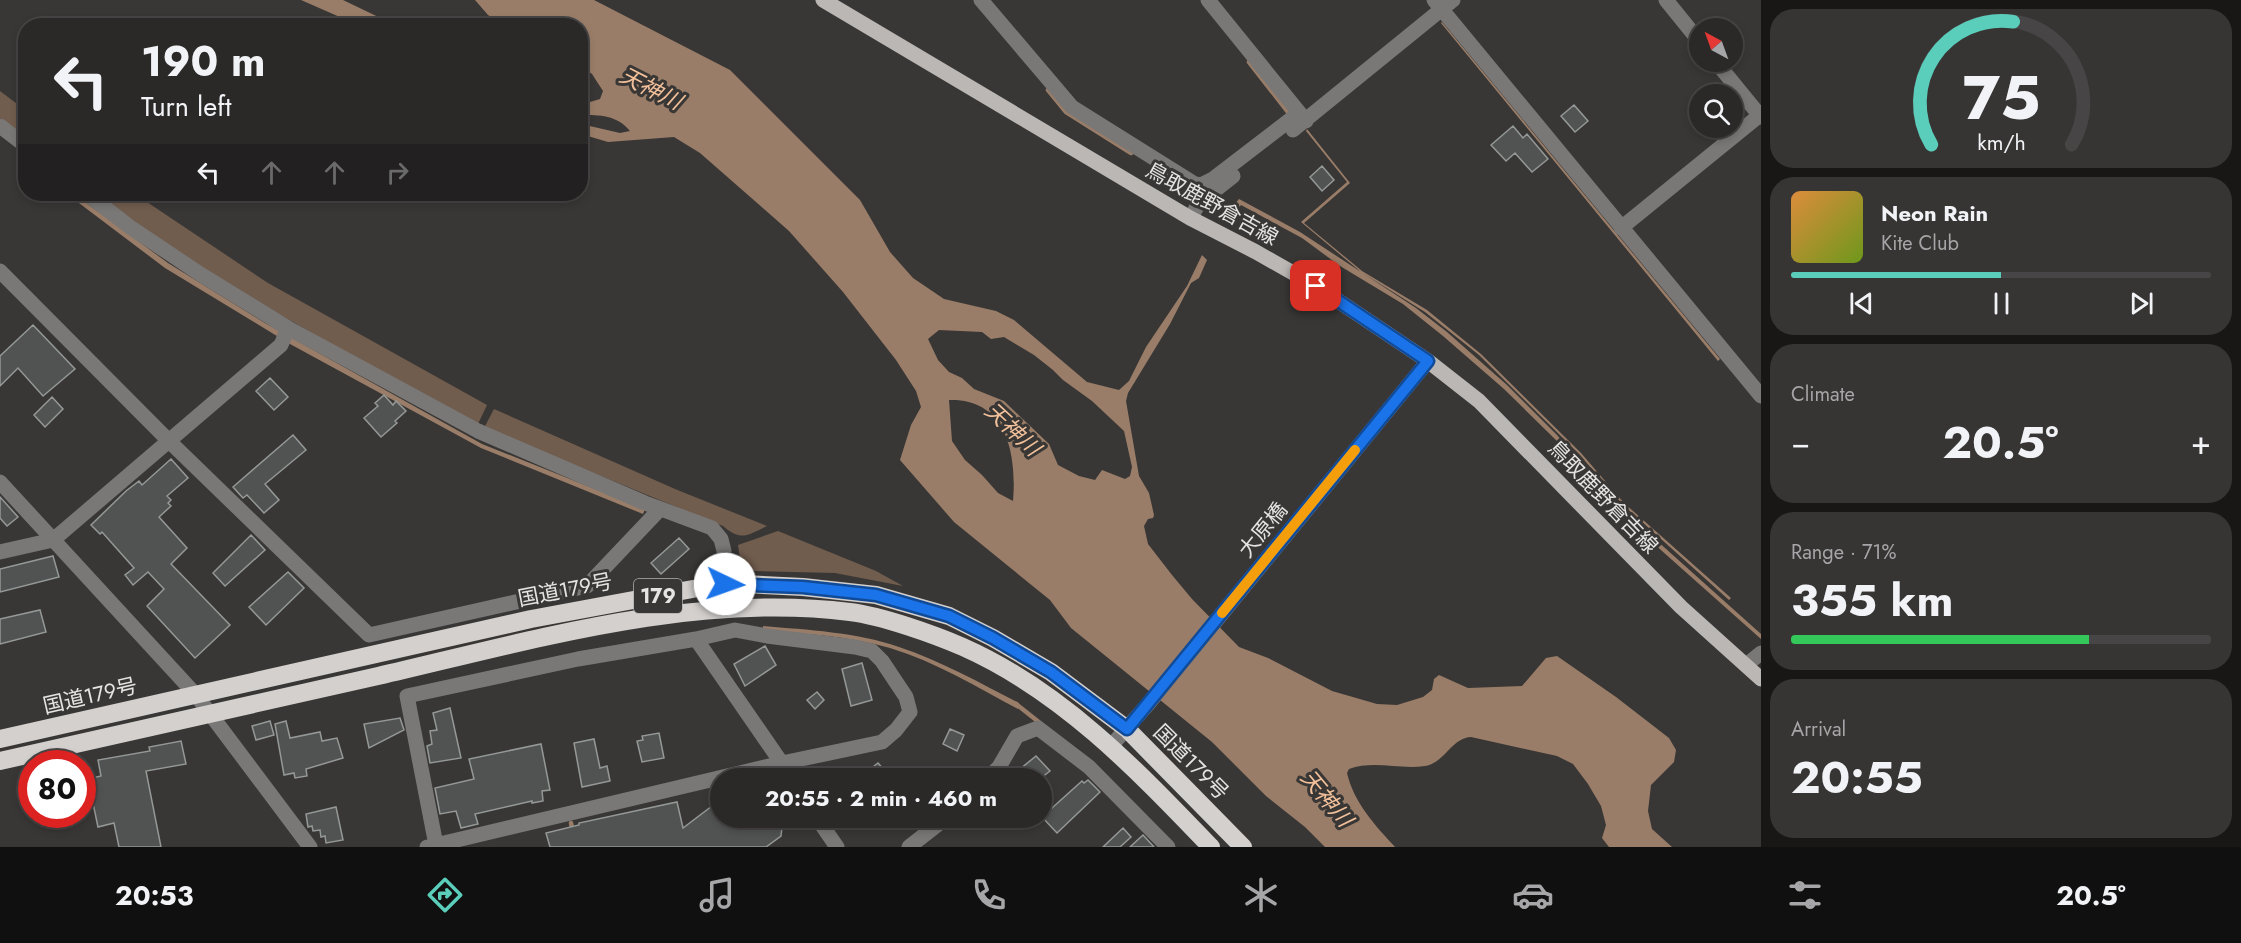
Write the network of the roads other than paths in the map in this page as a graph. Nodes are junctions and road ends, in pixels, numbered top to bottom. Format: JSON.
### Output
{"nodes":[{"id":1,"x":823,"y":0,"type":"edge"},
{"id":2,"x":981,"y":0,"type":"edge"},
{"id":3,"x":1208,"y":0,"type":"edge"},
{"id":4,"x":1666,"y":0,"type":"edge"},
{"id":5,"x":1443,"y":3,"type":"edge"},
{"id":6,"x":1689,"y":28,"type":"edge"},
{"id":7,"x":1724,"y":72,"type":"edge"},
{"id":8,"x":1760,"y":116,"type":"edge"},
{"id":9,"x":1302,"y":117,"type":"junction"},
{"id":10,"x":0,"y":126,"type":"edge"},
{"id":11,"x":18,"y":140,"type":"edge"},
{"id":12,"x":96,"y":201,"type":"edge"},
{"id":13,"x":1190,"y":218,"type":"junction"},
{"id":14,"x":1621,"y":228,"type":"junction"},
{"id":15,"x":0,"y":271,"type":"edge"},
{"id":16,"x":288,"y":328,"type":"junction"},
{"id":17,"x":1428,"y":361,"type":"junction"},
{"id":18,"x":1759,"y":389,"type":"edge"},
{"id":19,"x":170,"y":442,"type":"junction"},
{"id":20,"x":0,"y":482,"type":"edge"},
{"id":21,"x":660,"y":509,"type":"junction"},
{"id":22,"x":53,"y":540,"type":"junction"},
{"id":23,"x":0,"y":552,"type":"edge"},
{"id":24,"x":725,"y":584,"type":"junction"},
{"id":25,"x":696,"y":639,"type":"junction"},
{"id":26,"x":1761,"y":653,"type":"edge"},
{"id":27,"x":1746,"y":665,"type":"junction"},
{"id":28,"x":1761,"y":679,"type":"edge"},
{"id":29,"x":196,"y":695,"type":"junction"},
{"id":30,"x":212,"y":714,"type":"junction"},
{"id":31,"x":1127,"y":729,"type":"junction"},
{"id":32,"x":0,"y":739,"type":"edge"},
{"id":33,"x":1111,"y":746,"type":"junction"},
{"id":34,"x":0,"y":761,"type":"edge"},
{"id":35,"x":782,"y":763,"type":"junction"},
{"id":36,"x":785,"y":768,"type":"edge"},
{"id":37,"x":998,"y":768,"type":"edge"},
{"id":38,"x":825,"y":828,"type":"edge"},
{"id":39,"x":933,"y":828,"type":"edge"},
{"id":40,"x":432,"y":846,"type":"edge"},
{"id":41,"x":310,"y":847,"type":"edge"},
{"id":42,"x":837,"y":847,"type":"edge"},
{"id":43,"x":909,"y":847,"type":"edge"},
{"id":44,"x":1168,"y":847,"type":"edge"},
{"id":45,"x":1211,"y":847,"type":"edge"},
{"id":46,"x":1243,"y":847,"type":"edge"}],
"edges":[{"from":1,"to":13,"type":"main road","name":"鳥取鹿野倉吉線"},
{"from":2,"to":9,"type":"street"},
{"from":3,"to":9,"type":"street"},
{"from":4,"to":6,"type":"street"},
{"from":5,"to":9,"type":"street"},
{"from":5,"to":14,"type":"street"},
{"from":7,"to":8,"type":"street"},
{"from":8,"to":14,"type":"street"},
{"from":9,"to":13,"type":"street"},
{"from":10,"to":11,"type":"street"},
{"from":12,"to":16,"type":"street"},
{"from":13,"to":17,"type":"main road","name":"鳥取鹿野倉吉線"},
{"from":14,"to":18,"type":"street"},
{"from":15,"to":19,"type":"street"},
{"from":16,"to":19,"type":"street"},
{"from":16,"to":21,"type":"street"},
{"from":17,"to":27,"type":"main road","name":"鳥取鹿野倉吉線"},
{"from":17,"to":31,"type":"street","name":"大原橋"},
{"from":19,"to":21,"type":"street"},
{"from":19,"to":22,"type":"street"},
{"from":20,"to":22,"type":"street"},
{"from":21,"to":24,"type":"street"},
{"from":22,"to":23,"type":"street"},
{"from":22,"to":29,"type":"street"},
{"from":24,"to":29,"type":"highway","name":"国道179号","number":"179"},
{"from":24,"to":31,"type":"highway","name":"国道179号","number":"179"},
{"from":25,"to":35,"type":"street"},
{"from":25,"to":35,"type":"street"},
{"from":25,"to":40,"type":"street"},
{"from":26,"to":27,"type":"street"},
{"from":27,"to":28,"type":"main road","name":"鳥取鹿野倉吉線"},
{"from":29,"to":30,"type":"street"},
{"from":29,"to":32,"type":"highway","name":"国道179号","number":"179"},
{"from":30,"to":33,"type":"highway","name":"国道179号","number":"179"},
{"from":30,"to":34,"type":"highway","name":"国道179号","number":"179"},
{"from":30,"to":41,"type":"street"},
{"from":31,"to":33,"type":"street","name":"大原橋"},
{"from":31,"to":46,"type":"highway","name":"国道179号","number":"179"},
{"from":33,"to":45,"type":"highway","name":"国道179号","number":"179"},
{"from":35,"to":36,"type":"street"},
{"from":35,"to":40,"type":"street"},
{"from":37,"to":44,"type":"street"},
{"from":38,"to":42,"type":"street"},
{"from":39,"to":43,"type":"street"}]}
